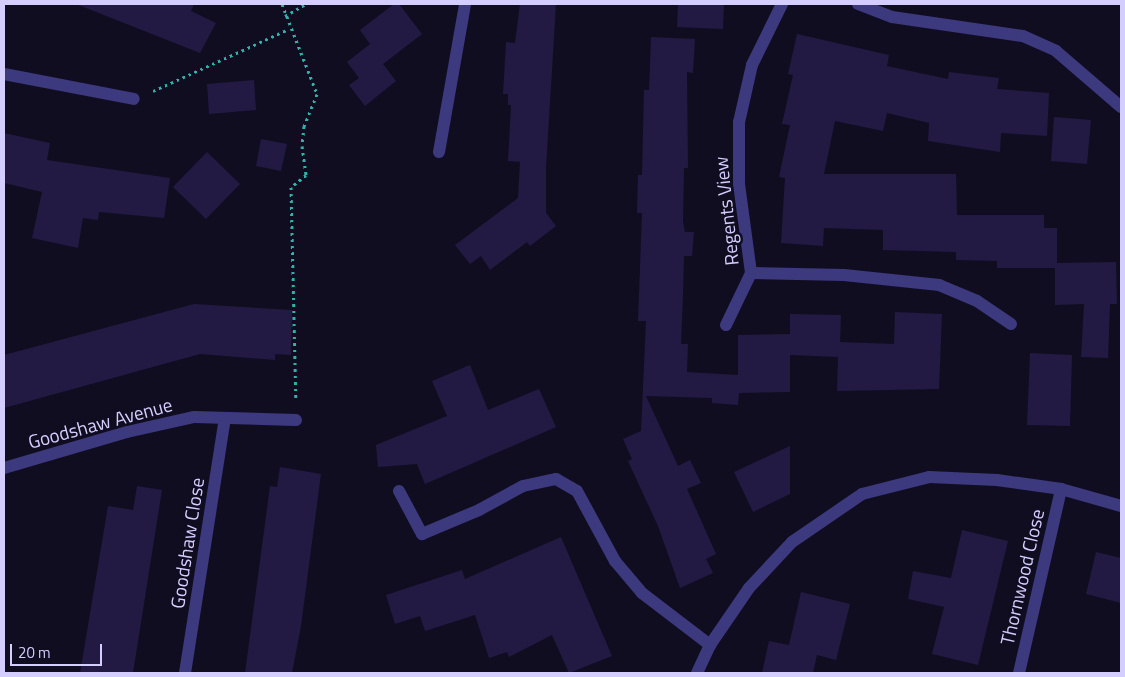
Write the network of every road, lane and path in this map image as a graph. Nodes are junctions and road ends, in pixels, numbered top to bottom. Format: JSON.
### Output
{"nodes":[{"id":1,"x":282,"y":4,"type":"edge"},
{"id":2,"x":306,"y":4,"type":"edge"},
{"id":3,"x":465,"y":4,"type":"edge"},
{"id":4,"x":782,"y":4,"type":"edge"},
{"id":5,"x":858,"y":4,"type":"edge"},
{"id":6,"x":286,"y":16,"type":"junction"},
{"id":7,"x":289,"y":29,"type":"junction"},
{"id":8,"x":4,"y":74,"type":"edge"},
{"id":9,"x":134,"y":99,"type":"joint"},
{"id":10,"x":1121,"y":107,"type":"edge"},
{"id":11,"x":439,"y":152,"type":"dead end"},
{"id":12,"x":751,"y":273,"type":"junction"},
{"id":13,"x":1011,"y":324,"type":"dead end"},
{"id":14,"x":726,"y":325,"type":"dead end"},
{"id":15,"x":225,"y":418,"type":"junction"},
{"id":16,"x":296,"y":420,"type":"joint"},
{"id":17,"x":4,"y":468,"type":"edge"},
{"id":18,"x":1061,"y":489,"type":"junction"},
{"id":19,"x":400,"y":491,"type":"dead end"},
{"id":20,"x":1121,"y":506,"type":"edge"},
{"id":21,"x":710,"y":645,"type":"junction"},
{"id":22,"x":185,"y":673,"type":"edge"},
{"id":23,"x":697,"y":673,"type":"edge"},
{"id":24,"x":1019,"y":673,"type":"edge"}],
"edges":[{"from":1,"to":6,"type":"path"},
{"from":2,"to":6,"type":"path"},
{"from":3,"to":11,"type":"street"},
{"from":4,"to":12,"type":"street","name":"Regents View"},
{"from":5,"to":10,"type":"street"},
{"from":6,"to":7,"type":"path"},
{"from":7,"to":9,"type":"path"},
{"from":7,"to":16,"type":"path"},
{"from":8,"to":9,"type":"street"},
{"from":12,"to":13,"type":"street","name":"Regents View"},
{"from":12,"to":14,"type":"street","name":"Regents View"},
{"from":15,"to":16,"type":"street","name":"Goodshaw Avenue"},
{"from":15,"to":17,"type":"street","name":"Goodshaw Avenue"},
{"from":15,"to":22,"type":"street","name":"Goodshaw Close"},
{"from":18,"to":20,"type":"street"},
{"from":18,"to":21,"type":"street"},
{"from":18,"to":24,"type":"street","name":"Thornwood Close"},
{"from":19,"to":21,"type":"street"},
{"from":21,"to":23,"type":"street"}]}
